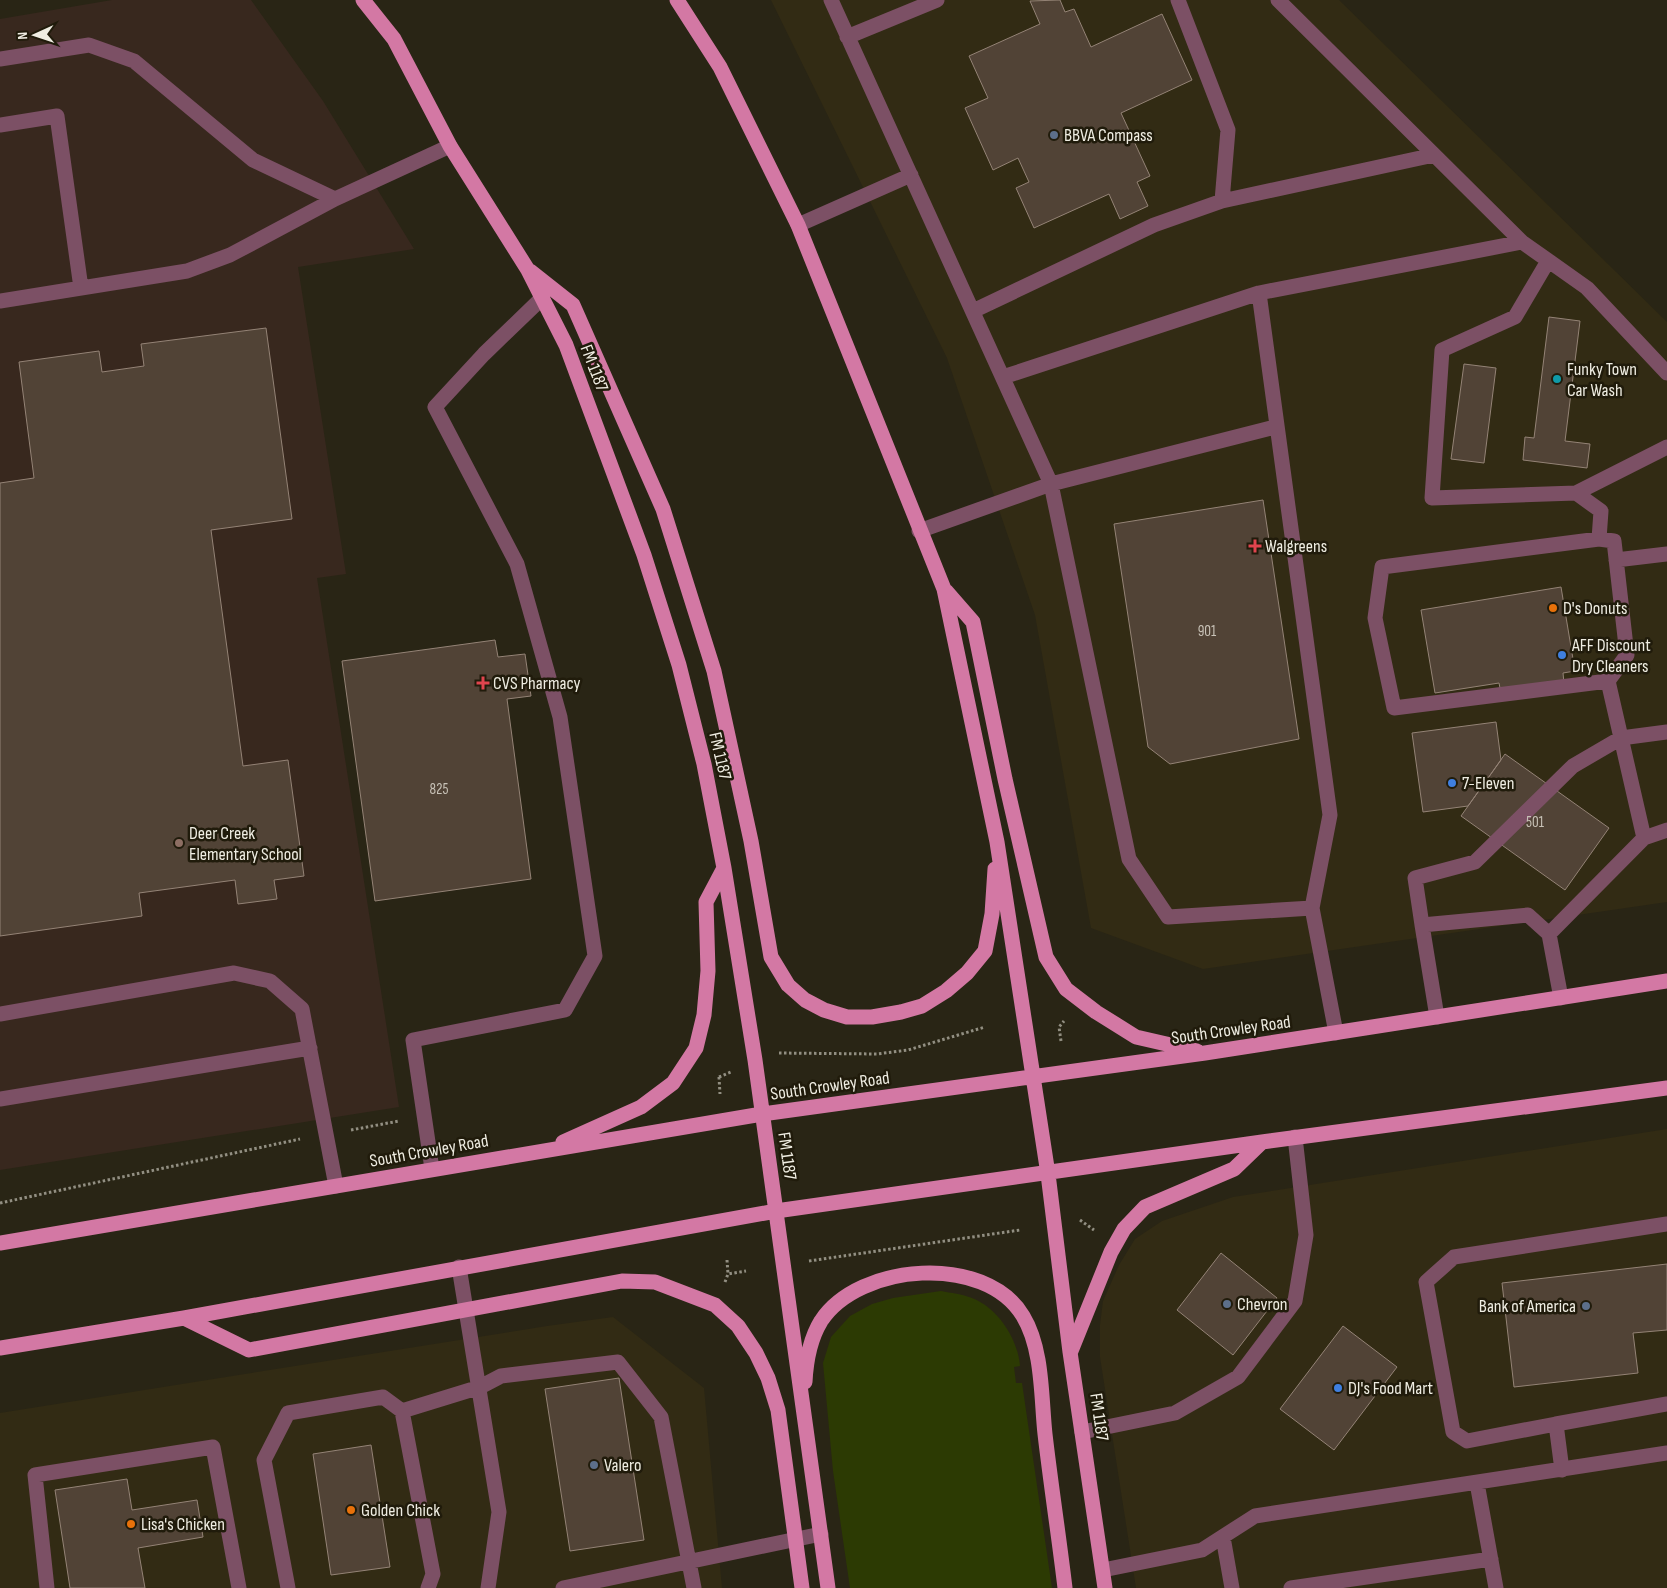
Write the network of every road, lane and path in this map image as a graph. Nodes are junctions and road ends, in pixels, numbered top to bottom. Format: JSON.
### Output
{"nodes":[{"id":1,"x":363,"y":0,"type":"edge"},
{"id":2,"x":678,"y":0,"type":"edge"},
{"id":3,"x":831,"y":0,"type":"edge"},
{"id":4,"x":937,"y":0,"type":"edge"},
{"id":5,"x":1178,"y":0,"type":"edge"},
{"id":6,"x":1278,"y":0,"type":"edge"},
{"id":7,"x":847,"y":36,"type":"junction"},
{"id":8,"x":0,"y":59,"type":"edge"},
{"id":9,"x":1,"y":121,"type":"edge"},
{"id":10,"x":450,"y":146,"type":"junction"},
{"id":11,"x":1434,"y":155,"type":"junction"},
{"id":12,"x":911,"y":175,"type":"junction"},
{"id":13,"x":335,"y":199,"type":"junction"},
{"id":14,"x":1222,"y":202,"type":"junction"},
{"id":15,"x":798,"y":225,"type":"junction"},
{"id":16,"x":1522,"y":242,"type":"junction"},
{"id":17,"x":1548,"y":261,"type":"junction"},
{"id":18,"x":528,"y":270,"type":"junction"},
{"id":19,"x":81,"y":288,"type":"junction"},
{"id":20,"x":1259,"y":292,"type":"junction"},
{"id":21,"x":541,"y":299,"type":"junction"},
{"id":22,"x":0,"y":301,"type":"edge"},
{"id":23,"x":973,"y":311,"type":"junction"},
{"id":24,"x":1667,"y":373,"type":"edge"},
{"id":25,"x":1003,"y":378,"type":"junction"},
{"id":26,"x":1275,"y":426,"type":"junction"},
{"id":27,"x":1667,"y":447,"type":"edge"},
{"id":28,"x":1051,"y":484,"type":"junction"},
{"id":29,"x":1576,"y":493,"type":"junction"},
{"id":30,"x":919,"y":531,"type":"junction"},
{"id":31,"x":1599,"y":539,"type":"junction"},
{"id":32,"x":1667,"y":554,"type":"edge"},
{"id":33,"x":1616,"y":560,"type":"junction"},
{"id":34,"x":944,"y":589,"type":"junction"},
{"id":35,"x":1608,"y":681,"type":"junction"},
{"id":36,"x":1667,"y":732,"type":"edge"},
{"id":37,"x":1621,"y":738,"type":"junction"},
{"id":38,"x":1667,"y":830,"type":"edge"},
{"id":39,"x":1644,"y":838,"type":"junction"},
{"id":40,"x":997,"y":842,"type":"junction"},
{"id":41,"x":724,"y":868,"type":"junction"},
{"id":42,"x":1312,"y":908,"type":"junction"},
{"id":43,"x":1422,"y":925,"type":"junction"},
{"id":44,"x":1549,"y":934,"type":"junction"},
{"id":45,"x":1667,"y":982,"type":"edge"},
{"id":46,"x":1561,"y":998,"type":"junction"},
{"id":47,"x":0,"y":1014,"type":"edge"},
{"id":48,"x":1438,"y":1017,"type":"junction"},
{"id":49,"x":1064,"y":1020,"type":"dead end"},
{"id":50,"x":986,"y":1027,"type":"dead end"},
{"id":51,"x":1336,"y":1033,"type":"junction"},
{"id":52,"x":1061,"y":1041,"type":"dead end"},
{"id":53,"x":310,"y":1048,"type":"junction"},
{"id":54,"x":774,"y":1053,"type":"dead end"},
{"id":55,"x":1205,"y":1054,"type":"junction"},
{"id":56,"x":731,"y":1072,"type":"dead end"},
{"id":57,"x":713,"y":1074,"type":"dead end"},
{"id":58,"x":1032,"y":1077,"type":"junction"},
{"id":59,"x":719,"y":1078,"type":"junction"},
{"id":60,"x":1667,"y":1088,"type":"edge"},
{"id":61,"x":720,"y":1094,"type":"dead end"},
{"id":62,"x":0,"y":1099,"type":"edge"},
{"id":63,"x":762,"y":1114,"type":"junction"},
{"id":64,"x":425,"y":1117,"type":"junction"},
{"id":65,"x":326,"y":1134,"type":"junction"},
{"id":66,"x":1295,"y":1137,"type":"junction"},
{"id":67,"x":1262,"y":1142,"type":"junction"},
{"id":68,"x":547,"y":1150,"type":"junction"},
{"id":69,"x":432,"y":1169,"type":"junction"},
{"id":70,"x":1048,"y":1174,"type":"junction"},
{"id":71,"x":336,"y":1186,"type":"junction"},
{"id":72,"x":0,"y":1202,"type":"edge"},
{"id":73,"x":776,"y":1211,"type":"junction"},
{"id":74,"x":1667,"y":1224,"type":"edge"},
{"id":75,"x":1020,"y":1230,"type":"dead end"},
{"id":76,"x":0,"y":1243,"type":"edge"},
{"id":77,"x":727,"y":1260,"type":"dead end"},
{"id":78,"x":809,"y":1261,"type":"dead end"},
{"id":79,"x":459,"y":1267,"type":"junction"},
{"id":80,"x":746,"y":1271,"type":"dead end"},
{"id":81,"x":728,"y":1274,"type":"junction"},
{"id":82,"x":723,"y":1290,"type":"dead end"},
{"id":83,"x":466,"y":1311,"type":"junction"},
{"id":84,"x":184,"y":1318,"type":"junction"},
{"id":85,"x":0,"y":1348,"type":"edge"},
{"id":86,"x":1070,"y":1352,"type":"junction"},
{"id":87,"x":480,"y":1386,"type":"junction"},
{"id":88,"x":1667,"y":1404,"type":"edge"},
{"id":89,"x":402,"y":1411,"type":"junction"},
{"id":90,"x":804,"y":1418,"type":"junction"},
{"id":91,"x":1556,"y":1424,"type":"junction"},
{"id":92,"x":1082,"y":1432,"type":"junction"},
{"id":93,"x":1667,"y":1453,"type":"edge"},
{"id":94,"x":1562,"y":1470,"type":"junction"},
{"id":95,"x":1477,"y":1483,"type":"junction"},
{"id":96,"x":820,"y":1534,"type":"junction"},
{"id":97,"x":1223,"y":1536,"type":"junction"},
{"id":98,"x":795,"y":1540,"type":"junction"},
{"id":99,"x":1491,"y":1559,"type":"junction"},
{"id":100,"x":690,"y":1562,"type":"junction"},
{"id":101,"x":1103,"y":1570,"type":"junction"},
{"id":102,"x":47,"y":1588,"type":"edge"},
{"id":103,"x":239,"y":1588,"type":"edge"},
{"id":104,"x":288,"y":1588,"type":"edge"},
{"id":105,"x":428,"y":1588,"type":"edge"},
{"id":106,"x":488,"y":1588,"type":"edge"},
{"id":107,"x":563,"y":1588,"type":"edge"},
{"id":108,"x":694,"y":1588,"type":"edge"},
{"id":109,"x":802,"y":1588,"type":"edge"},
{"id":110,"x":828,"y":1588,"type":"edge"},
{"id":111,"x":1066,"y":1588,"type":"edge"},
{"id":112,"x":1105,"y":1588,"type":"edge"},
{"id":113,"x":1232,"y":1588,"type":"edge"},
{"id":114,"x":1291,"y":1588,"type":"edge"},
{"id":115,"x":1496,"y":1588,"type":"edge"}],
"edges":[{"from":1,"to":10,"type":"main road","name":"FM 1187","number":"FM 1187"},
{"from":2,"to":15,"type":"main road","name":"FM 1187","number":"FM 1187"},
{"from":3,"to":7,"type":"lane"},
{"from":4,"to":7,"type":"lane"},
{"from":5,"to":14,"type":"lane"},
{"from":6,"to":11,"type":"lane"},
{"from":7,"to":12,"type":"lane"},
{"from":8,"to":13,"type":"lane"},
{"from":9,"to":19,"type":"lane"},
{"from":10,"to":13,"type":"lane"},
{"from":10,"to":18,"type":"main road","name":"FM 1187","number":"FM 1187"},
{"from":11,"to":14,"type":"lane"},
{"from":11,"to":16,"type":"lane"},
{"from":12,"to":15,"type":"lane"},
{"from":12,"to":23,"type":"lane"},
{"from":13,"to":19,"type":"lane"},
{"from":14,"to":23,"type":"lane"},
{"from":15,"to":30,"type":"main road","name":"FM 1187","number":"FM 1187"},
{"from":16,"to":17,"type":"lane"},
{"from":16,"to":20,"type":"lane"},
{"from":17,"to":24,"type":"lane"},
{"from":17,"to":29,"type":"lane"},
{"from":18,"to":21,"type":"main road","name":"FM 1187","number":"FM 1187"},
{"from":18,"to":40,"type":"main road"},
{"from":19,"to":22,"type":"lane"},
{"from":20,"to":25,"type":"lane"},
{"from":20,"to":26,"type":"lane"},
{"from":21,"to":41,"type":"main road","name":"FM 1187","number":"FM 1187"},
{"from":21,"to":64,"type":"lane"},
{"from":23,"to":25,"type":"lane"},
{"from":25,"to":28,"type":"lane"},
{"from":26,"to":28,"type":"lane"},
{"from":26,"to":42,"type":"lane"},
{"from":27,"to":29,"type":"lane"},
{"from":28,"to":30,"type":"lane"},
{"from":28,"to":42,"type":"lane"},
{"from":29,"to":31,"type":"lane"},
{"from":30,"to":34,"type":"main road","name":"FM 1187","number":"FM 1187"},
{"from":31,"to":33,"type":"lane"},
{"from":31,"to":35,"type":"lane"},
{"from":32,"to":33,"type":"lane"},
{"from":33,"to":35,"type":"lane"},
{"from":34,"to":40,"type":"main road","name":"FM 1187","number":"FM 1187"},
{"from":34,"to":55,"type":"main road"},
{"from":35,"to":37,"type":"lane"},
{"from":36,"to":37,"type":"lane"},
{"from":37,"to":39,"type":"lane"},
{"from":37,"to":43,"type":"lane"},
{"from":38,"to":39,"type":"lane"},
{"from":39,"to":44,"type":"lane"},
{"from":40,"to":58,"type":"main road","name":"FM 1187","number":"FM 1187"},
{"from":41,"to":63,"type":"main road","name":"FM 1187","number":"FM 1187"},
{"from":41,"to":68,"type":"main road"},
{"from":42,"to":51,"type":"lane"},
{"from":43,"to":44,"type":"lane"},
{"from":43,"to":48,"type":"lane"},
{"from":44,"to":46,"type":"lane"},
{"from":45,"to":46,"type":"main road","name":"South Crowley Road"},
{"from":46,"to":48,"type":"main road","name":"South Crowley Road"},
{"from":47,"to":53,"type":"lane"},
{"from":48,"to":51,"type":"main road","name":"South Crowley Road"},
{"from":49,"to":52,"type":"path"},
{"from":50,"to":54,"type":"path"},
{"from":51,"to":55,"type":"main road","name":"South Crowley Road"},
{"from":53,"to":62,"type":"lane"},
{"from":53,"to":65,"type":"lane"},
{"from":55,"to":58,"type":"main road","name":"South Crowley Road"},
{"from":56,"to":59,"type":"path"},
{"from":57,"to":59,"type":"path"},
{"from":58,"to":63,"type":"main road","name":"South Crowley Road"},
{"from":58,"to":70,"type":"main road","name":"FM 1187","number":"FM 1187"},
{"from":59,"to":61,"type":"path"},
{"from":60,"to":66,"type":"main road"},
{"from":63,"to":68,"type":"main road","name":"South Crowley Road"},
{"from":63,"to":73,"type":"main road","name":"FM 1187","number":"FM 1187"},
{"from":64,"to":65,"type":"path"},
{"from":64,"to":69,"type":"lane"},
{"from":65,"to":71,"type":"lane"},
{"from":65,"to":72,"type":"path"},
{"from":66,"to":67,"type":"main road"},
{"from":66,"to":92,"type":"lane"},
{"from":67,"to":70,"type":"main road"},
{"from":67,"to":86,"type":"main road"},
{"from":68,"to":69,"type":"main road","name":"South Crowley Road"},
{"from":69,"to":71,"type":"main road","name":"South Crowley Road"},
{"from":70,"to":73,"type":"main road"},
{"from":70,"to":86,"type":"main road","name":"FM 1187","number":"FM 1187"},
{"from":71,"to":76,"type":"main road","name":"South Crowley Road"},
{"from":73,"to":79,"type":"main road"},
{"from":73,"to":90,"type":"main road","name":"FM 1187","number":"FM 1187"},
{"from":74,"to":91,"type":"lane"},
{"from":75,"to":78,"type":"path"},
{"from":77,"to":81,"type":"path"},
{"from":79,"to":83,"type":"lane"},
{"from":79,"to":84,"type":"main road"},
{"from":80,"to":81,"type":"path"},
{"from":81,"to":82,"type":"path"},
{"from":83,"to":84,"type":"main road"},
{"from":83,"to":87,"type":"lane"},
{"from":83,"to":98,"type":"main road"},
{"from":84,"to":85,"type":"main road"},
{"from":86,"to":92,"type":"main road","name":"FM 1187","number":"FM 1187"},
{"from":87,"to":89,"type":"lane"},
{"from":87,"to":100,"type":"lane"},
{"from":87,"to":106,"type":"lane"},
{"from":88,"to":91,"type":"lane"},
{"from":89,"to":104,"type":"lane"},
{"from":89,"to":105,"type":"lane"},
{"from":90,"to":96,"type":"main road","name":"FM 1187","number":"FM 1187"},
{"from":90,"to":111,"type":"main road"},
{"from":91,"to":94,"type":"lane"},
{"from":92,"to":101,"type":"main road","name":"FM 1187","number":"FM 1187"},
{"from":93,"to":94,"type":"lane"},
{"from":94,"to":95,"type":"lane"},
{"from":95,"to":97,"type":"lane"},
{"from":95,"to":99,"type":"lane"},
{"from":96,"to":98,"type":"lane"},
{"from":96,"to":110,"type":"main road","name":"FM 1187","number":"FM 1187"},
{"from":97,"to":101,"type":"lane"},
{"from":97,"to":113,"type":"lane"},
{"from":98,"to":100,"type":"lane"},
{"from":98,"to":109,"type":"main road"},
{"from":99,"to":114,"type":"lane"},
{"from":99,"to":115,"type":"lane"},
{"from":100,"to":107,"type":"lane"},
{"from":100,"to":108,"type":"lane"},
{"from":101,"to":112,"type":"main road","name":"FM 1187","number":"FM 1187"},
{"from":102,"to":103,"type":"lane"}]}
